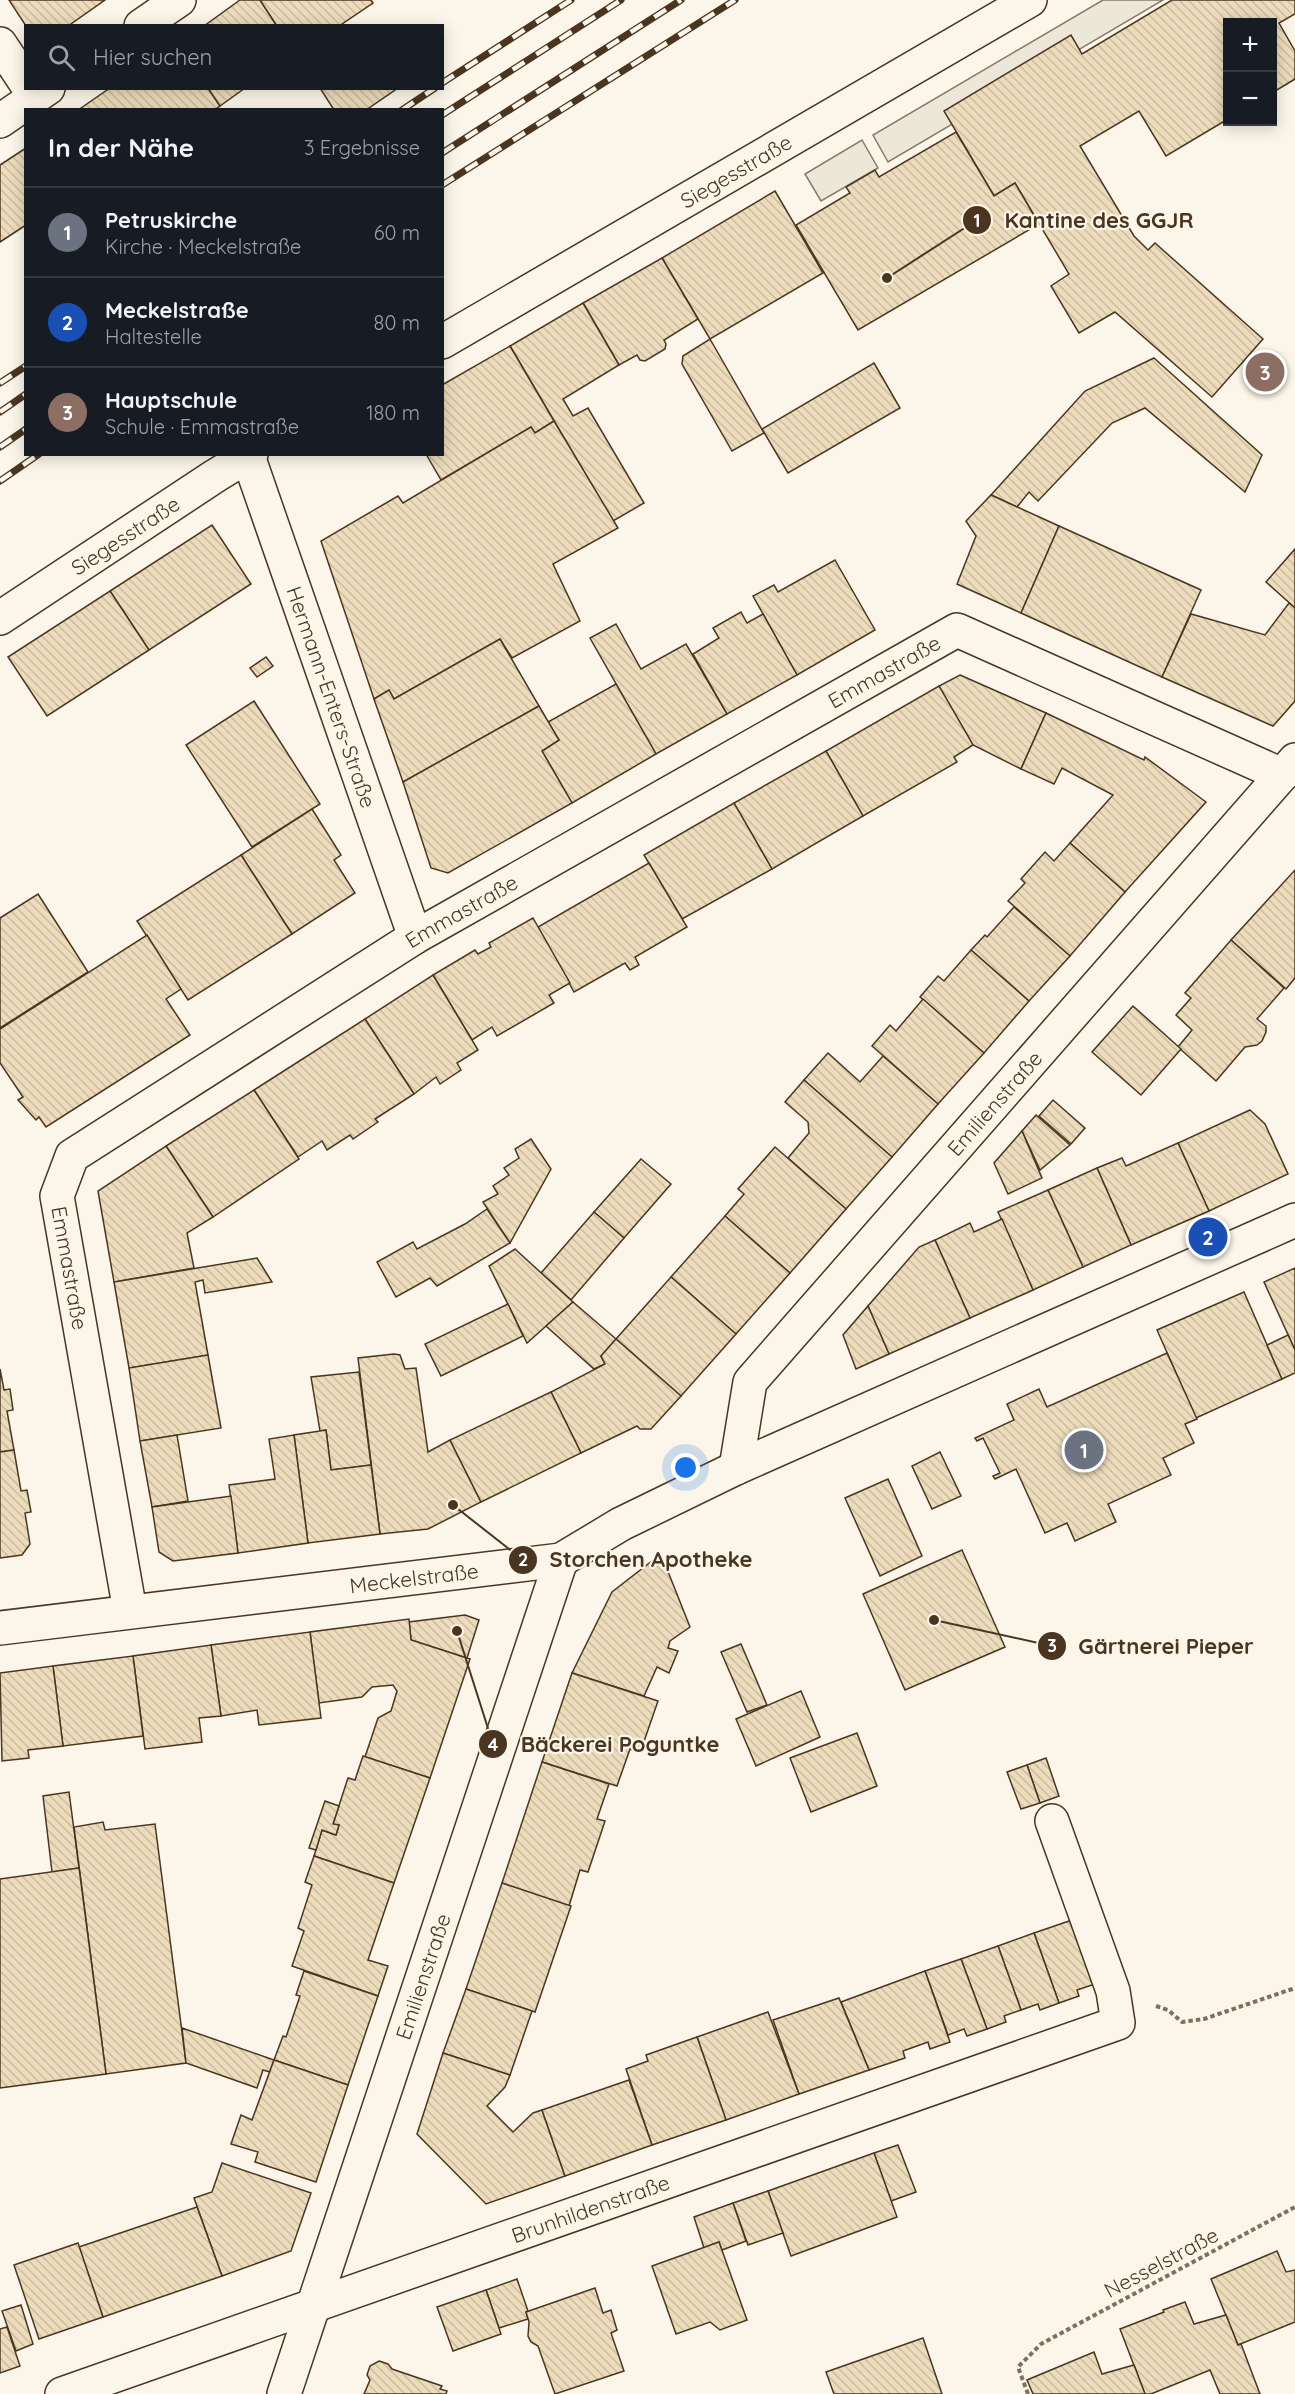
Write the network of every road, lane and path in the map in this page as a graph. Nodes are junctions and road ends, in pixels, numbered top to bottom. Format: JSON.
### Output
{"nodes":[{"id":1,"x":179,"y":0,"type":"edge"},
{"id":2,"x":1030,"y":0,"type":"edge"},
{"id":3,"x":144,"y":24,"type":"edge"},
{"id":4,"x":0,"y":44,"type":"edge"},
{"id":5,"x":24,"y":77,"type":"edge"},
{"id":6,"x":36,"y":93,"type":"edge"},
{"id":7,"x":0,"y":121,"type":"edge"},
{"id":8,"x":444,"y":341,"type":"edge"},
{"id":9,"x":248,"y":456,"type":"edge"},
{"id":10,"x":250,"y":456,"type":"edge"},
{"id":11,"x":0,"y":618,"type":"edge"},
{"id":12,"x":1288,"y":767,"type":"edge"},
{"id":13,"x":415,"y":937,"type":"junction"},
{"id":14,"x":1295,"y":1220,"type":"edge"},
{"id":15,"x":736,"y":1468,"type":"junction"},
{"id":16,"x":561,"y":1560,"type":"junction"},
{"id":17,"x":130,"y":1611,"type":"junction"},
{"id":18,"x":0,"y":1629,"type":"edge"},
{"id":19,"x":1052,"y":1821,"type":"dead end"},
{"id":20,"x":1295,"y":1988,"type":"edge"},
{"id":21,"x":1118,"y":2023,"type":"junction"},
{"id":22,"x":1295,"y":2207,"type":"edge"},
{"id":23,"x":315,"y":2306,"type":"junction"},
{"id":24,"x":62,"y":2394,"type":"edge"},
{"id":25,"x":284,"y":2394,"type":"edge"},
{"id":26,"x":1028,"y":2394,"type":"edge"}],
"edges":[{"from":1,"to":3,"type":"street"},
{"from":2,"to":8,"type":"street","name":"Siegesstraße"},
{"from":4,"to":5,"type":"street"},
{"from":6,"to":7,"type":"street"},
{"from":9,"to":11,"type":"street","name":"Siegesstraße"},
{"from":10,"to":13,"type":"street","name":"Hermann-Enters-Straße"},
{"from":12,"to":13,"type":"street","name":"Emmastraße"},
{"from":12,"to":15,"type":"street","name":"Emilienstraße"},
{"from":13,"to":17,"type":"street","name":"Emmastraße"},
{"from":14,"to":15,"type":"street","name":"Meckelstraße"},
{"from":15,"to":16,"type":"street","name":"Meckelstraße"},
{"from":16,"to":17,"type":"street","name":"Meckelstraße"},
{"from":16,"to":23,"type":"street","name":"Emilienstraße"},
{"from":17,"to":18,"type":"street","name":"Meckelstraße"},
{"from":19,"to":21,"type":"street"},
{"from":20,"to":21,"type":"path"},
{"from":21,"to":23,"type":"street","name":"Brunhildenstraße"},
{"from":22,"to":26,"type":"path","name":"Nesselstraße"},
{"from":23,"to":24,"type":"street","name":"Brunhildenstraße"},
{"from":23,"to":25,"type":"street","name":"Emilienstraße"}]}
